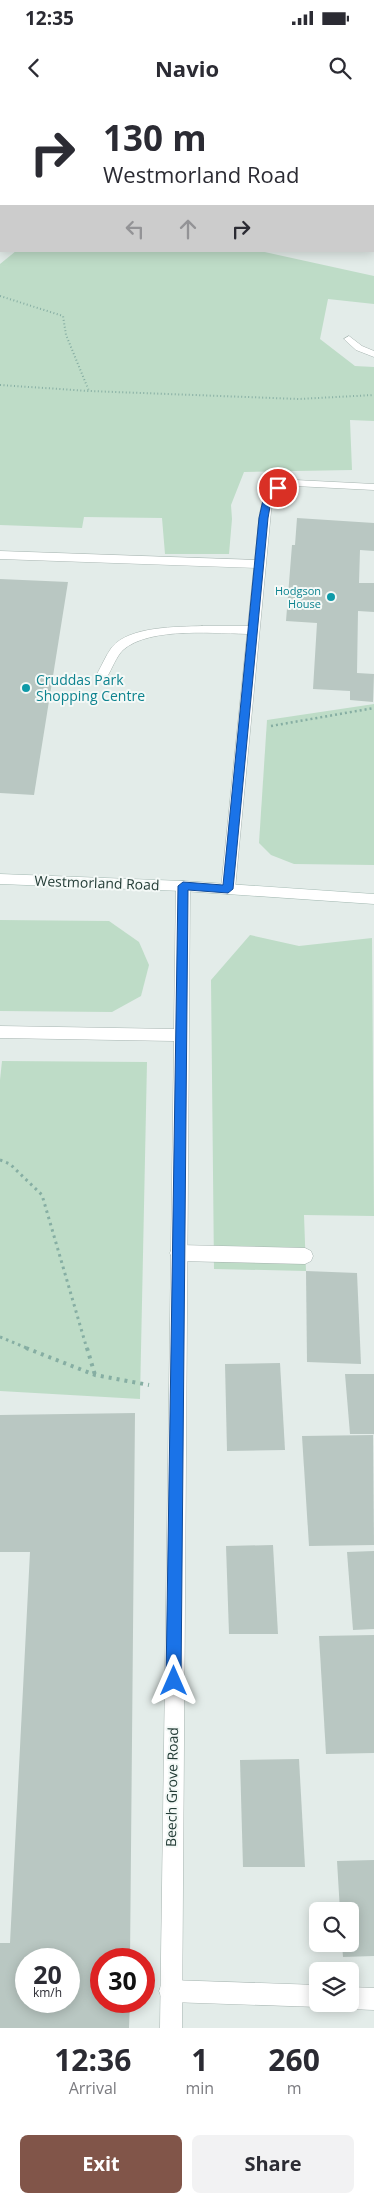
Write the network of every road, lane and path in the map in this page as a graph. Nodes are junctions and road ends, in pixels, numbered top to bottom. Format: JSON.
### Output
{"nodes":[{"id":1,"x":0,"y":296,"type":"edge"},
{"id":2,"x":349,"y":339,"type":"dead end"},
{"id":3,"x":374,"y":354,"type":"edge"},
{"id":4,"x":0,"y":386,"type":"edge"},
{"id":5,"x":89,"y":391,"type":"junction"},
{"id":6,"x":374,"y":396,"type":"edge"},
{"id":7,"x":374,"y":487,"type":"edge"},
{"id":8,"x":0,"y":555,"type":"edge"},
{"id":9,"x":259,"y":564,"type":"junction"},
{"id":10,"x":253,"y":630,"type":"junction"},
{"id":11,"x":103,"y":674,"type":"dead end"},
{"id":12,"x":374,"y":708,"type":"edge"},
{"id":13,"x":243,"y":731,"type":"junction"},
{"id":14,"x":0,"y":878,"type":"edge"},
{"id":15,"x":183,"y":886,"type":"junction"},
{"id":16,"x":228,"y":889,"type":"junction"},
{"id":17,"x":374,"y":900,"type":"edge"},
{"id":18,"x":0,"y":1032,"type":"edge"},
{"id":19,"x":180,"y":1035,"type":"junction"},
{"id":20,"x":0,"y":1160,"type":"edge"},
{"id":21,"x":178,"y":1254,"type":"junction"},
{"id":22,"x":305,"y":1256,"type":"dead end"},
{"id":23,"x":0,"y":1337,"type":"edge"},
{"id":24,"x":95,"y":1375,"type":"junction"},
{"id":25,"x":177,"y":1390,"type":"junction"},
{"id":26,"x":170,"y":1991,"type":"junction"},
{"id":27,"x":309,"y":1996,"type":"edge"},
{"id":28,"x":359,"y":1998,"type":"edge"},
{"id":29,"x":374,"y":1999,"type":"edge"},
{"id":30,"x":170,"y":2028,"type":"edge"}],
"edges":[{"from":1,"to":5,"type":"path"},
{"from":2,"to":3,"type":"street"},
{"from":4,"to":5,"type":"path"},
{"from":5,"to":6,"type":"path"},
{"from":7,"to":9,"type":"street"},
{"from":8,"to":9,"type":"street"},
{"from":9,"to":10,"type":"street"},
{"from":10,"to":11,"type":"street"},
{"from":10,"to":13,"type":"street"},
{"from":12,"to":13,"type":"path"},
{"from":13,"to":16,"type":"street"},
{"from":14,"to":15,"type":"street","name":"Westmorland Road"},
{"from":15,"to":16,"type":"street","name":"Westmorland Road"},
{"from":15,"to":19,"type":"street","name":"Beech Grove Road"},
{"from":16,"to":17,"type":"street","name":"Westmorland Road"},
{"from":18,"to":19,"type":"street"},
{"from":19,"to":21,"type":"street","name":"Beech Grove Road"},
{"from":20,"to":24,"type":"path"},
{"from":21,"to":22,"type":"street"},
{"from":21,"to":25,"type":"street","name":"Beech Grove Road"},
{"from":23,"to":24,"type":"path"},
{"from":24,"to":25,"type":"path"},
{"from":25,"to":26,"type":"street","name":"Beech Grove Road"},
{"from":26,"to":27,"type":"street"},
{"from":26,"to":30,"type":"street","name":"Beech Grove Road"},
{"from":28,"to":29,"type":"street"}]}
